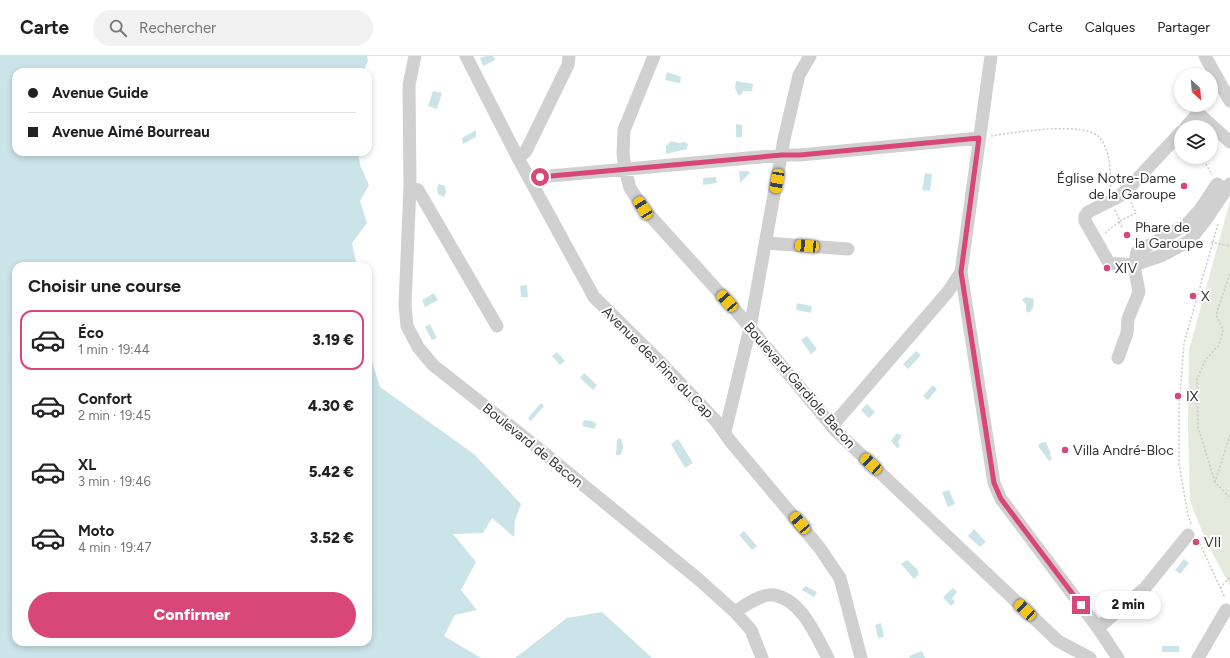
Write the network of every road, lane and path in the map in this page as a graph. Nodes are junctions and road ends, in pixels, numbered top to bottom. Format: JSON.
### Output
{"nodes":[{"id":1,"x":415,"y":56,"type":"edge"},
{"id":2,"x":466,"y":56,"type":"edge"},
{"id":3,"x":569,"y":56,"type":"edge"},
{"id":4,"x":654,"y":56,"type":"edge"},
{"id":5,"x":810,"y":56,"type":"edge"},
{"id":6,"x":991,"y":56,"type":"edge"},
{"id":7,"x":1205,"y":56,"type":"edge"},
{"id":8,"x":1230,"y":101,"type":"edge"},
{"id":9,"x":1192,"y":120,"type":"edge"},
{"id":10,"x":1206,"y":120,"type":"edge"},
{"id":11,"x":1218,"y":131,"type":"edge"},
{"id":12,"x":979,"y":138,"type":"junction"},
{"id":13,"x":1174,"y":140,"type":"edge"},
{"id":14,"x":1230,"y":142,"type":"edge"},
{"id":15,"x":782,"y":155,"type":"junction"},
{"id":16,"x":518,"y":158,"type":"junction"},
{"id":17,"x":1207,"y":164,"type":"edge"},
{"id":18,"x":625,"y":169,"type":"junction"},
{"id":19,"x":530,"y":180,"type":"junction"},
{"id":20,"x":410,"y":186,"type":"junction"},
{"id":21,"x":1224,"y":186,"type":"edge"},
{"id":22,"x":1122,"y":194,"type":"junction"},
{"id":23,"x":1114,"y":210,"type":"dead end"},
{"id":24,"x":1219,"y":220,"type":"dead end"},
{"id":25,"x":1120,"y":221,"type":"junction"},
{"id":26,"x":1122,"y":227,"type":"dead end"},
{"id":27,"x":1103,"y":229,"type":"dead end"},
{"id":28,"x":1211,"y":242,"type":"junction"},
{"id":29,"x":766,"y":243,"type":"junction"},
{"id":30,"x":1230,"y":246,"type":"edge"},
{"id":31,"x":848,"y":249,"type":"dead end"},
{"id":32,"x":1134,"y":265,"type":"junction"},
{"id":33,"x":961,"y":272,"type":"junction"},
{"id":34,"x":1230,"y":273,"type":"edge"},
{"id":35,"x":497,"y":326,"type":"dead end"},
{"id":36,"x":750,"y":328,"type":"junction"},
{"id":37,"x":1118,"y":358,"type":"dead end"},
{"id":38,"x":832,"y":426,"type":"junction"},
{"id":39,"x":725,"y":432,"type":"junction"},
{"id":40,"x":1230,"y":435,"type":"edge"},
{"id":41,"x":1215,"y":482,"type":"junction"},
{"id":42,"x":1230,"y":498,"type":"edge"},
{"id":43,"x":1193,"y":533,"type":"junction"},
{"id":44,"x":1230,"y":577,"type":"edge"},
{"id":45,"x":1220,"y":588,"type":"junction"},
{"id":46,"x":1226,"y":605,"type":"joint"},
{"id":47,"x":735,"y":612,"type":"junction"},
{"id":48,"x":1098,"y":628,"type":"junction"},
{"id":49,"x":762,"y":658,"type":"edge"},
{"id":50,"x":828,"y":658,"type":"edge"},
{"id":51,"x":861,"y":658,"type":"edge"},
{"id":52,"x":1090,"y":658,"type":"edge"},
{"id":53,"x":1118,"y":658,"type":"edge"},
{"id":54,"x":1198,"y":658,"type":"edge"}],
"edges":[{"from":1,"to":20,"type":"street","name":"Boulevard de Bacon"},
{"from":2,"to":16,"type":"street","name":"Avenue des Pins du Cap"},
{"from":3,"to":16,"type":"street"},
{"from":4,"to":18,"type":"street","name":"Boulevard Gardiole Bacon"},
{"from":5,"to":15,"type":"street"},
{"from":6,"to":12,"type":"street"},
{"from":7,"to":8,"type":"street"},
{"from":9,"to":10,"type":"street"},
{"from":11,"to":14,"type":"street"},
{"from":12,"to":15,"type":"street"},
{"from":12,"to":22,"type":"path"},
{"from":12,"to":33,"type":"street"},
{"from":13,"to":22,"type":"street"},
{"from":15,"to":18,"type":"street"},
{"from":15,"to":29,"type":"street"},
{"from":16,"to":19,"type":"street","name":"Avenue des Pins du Cap"},
{"from":17,"to":21,"type":"path"},
{"from":18,"to":19,"type":"street"},
{"from":18,"to":36,"type":"street","name":"Boulevard Gardiole Bacon"},
{"from":19,"to":39,"type":"street","name":"Avenue des Pins du Cap"},
{"from":20,"to":35,"type":"street"},
{"from":20,"to":47,"type":"street","name":"Boulevard de Bacon"},
{"from":21,"to":32,"type":"street"},
{"from":22,"to":25,"type":"path"},
{"from":22,"to":32,"type":"street"},
{"from":23,"to":25,"type":"path"},
{"from":24,"to":28,"type":"path"},
{"from":25,"to":26,"type":"path"},
{"from":25,"to":27,"type":"path"},
{"from":28,"to":30,"type":"path"},
{"from":28,"to":43,"type":"path"},
{"from":29,"to":31,"type":"street"},
{"from":29,"to":36,"type":"street"},
{"from":32,"to":37,"type":"street"},
{"from":33,"to":38,"type":"street"},
{"from":33,"to":48,"type":"street"},
{"from":34,"to":41,"type":"path"},
{"from":36,"to":38,"type":"street","name":"Boulevard Gardiole Bacon"},
{"from":36,"to":39,"type":"street"},
{"from":38,"to":52,"type":"street","name":"Boulevard Gardiole Bacon"},
{"from":39,"to":51,"type":"street","name":"Avenue des Pins du Cap"},
{"from":40,"to":41,"type":"path"},
{"from":41,"to":42,"type":"path"},
{"from":43,"to":45,"type":"path"},
{"from":43,"to":48,"type":"street"},
{"from":44,"to":45,"type":"path"},
{"from":45,"to":46,"type":"path"},
{"from":46,"to":54,"type":"street"},
{"from":47,"to":49,"type":"street","name":"Boulevard de Bacon"},
{"from":47,"to":50,"type":"street"},
{"from":48,"to":53,"type":"street"}]}
